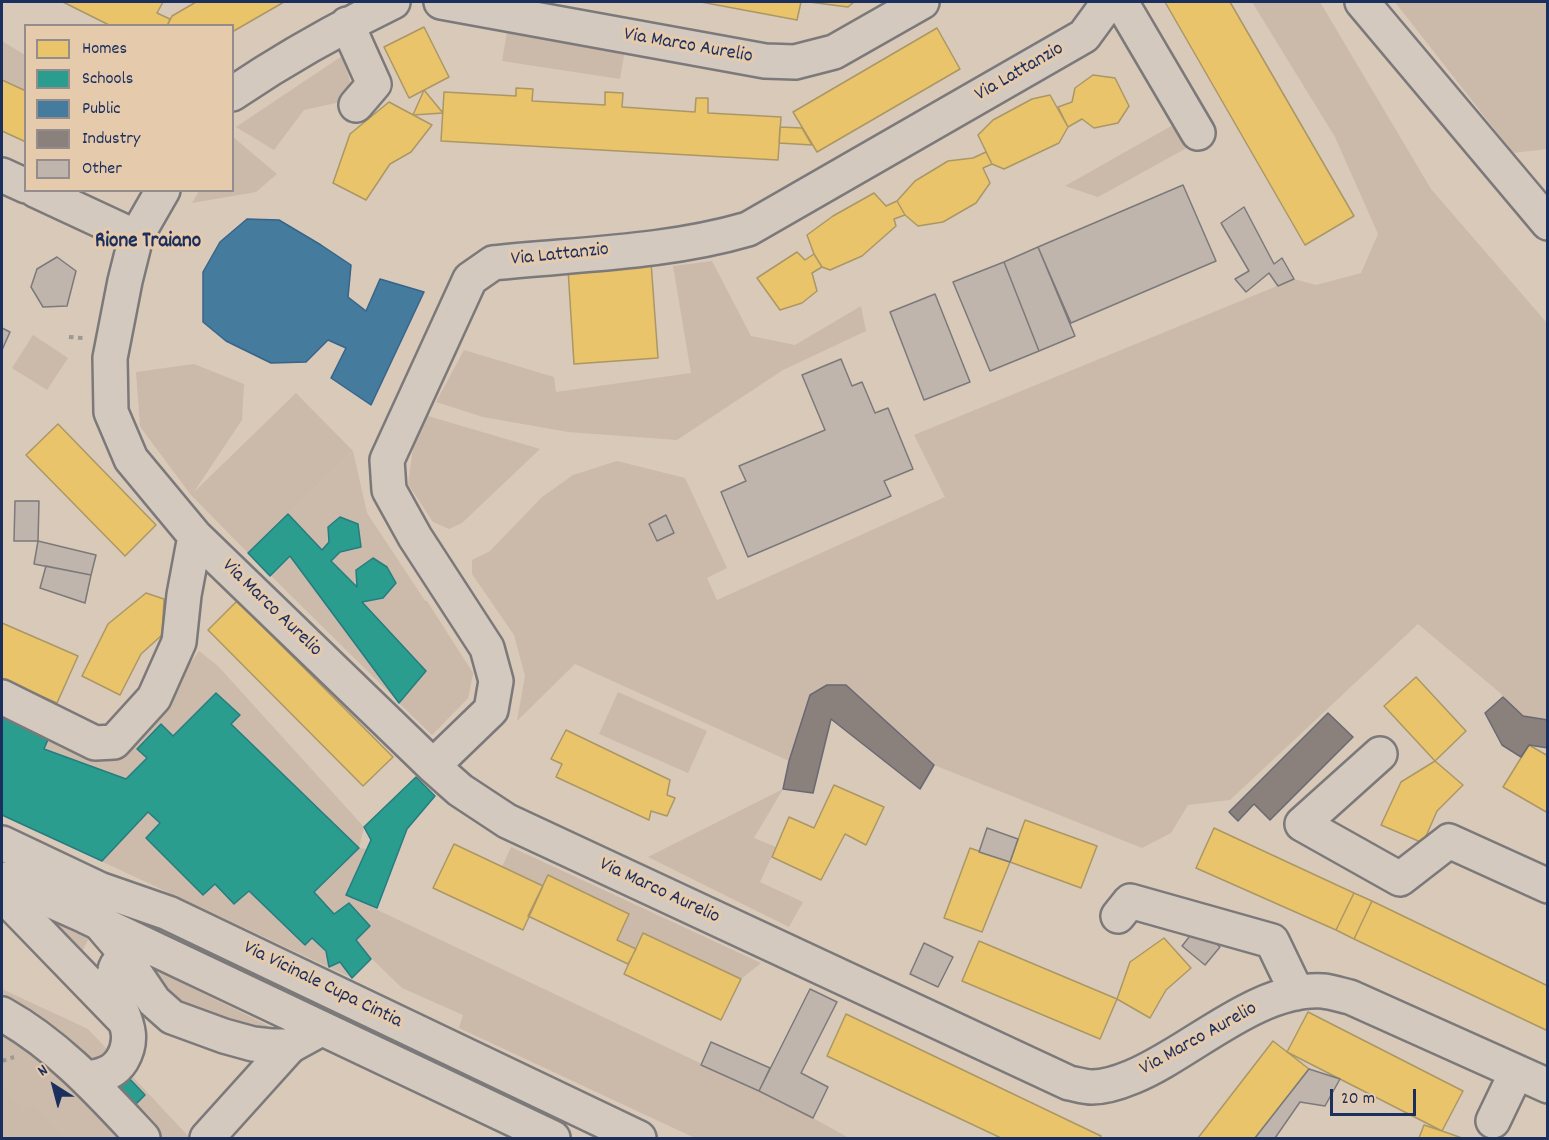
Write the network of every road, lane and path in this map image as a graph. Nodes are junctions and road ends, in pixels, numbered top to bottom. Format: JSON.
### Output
{"nodes":[{"id":1,"x":393,"y":2,"type":"edge"},
{"id":2,"x":441,"y":2,"type":"edge"},
{"id":3,"x":922,"y":2,"type":"edge"},
{"id":4,"x":1104,"y":2,"type":"edge"},
{"id":5,"x":1121,"y":2,"type":"edge"},
{"id":6,"x":1362,"y":2,"type":"edge"},
{"id":7,"x":347,"y":24,"type":"junction"},
{"id":8,"x":234,"y":93,"type":"edge"},
{"id":9,"x":356,"y":105,"type":"dead end"},
{"id":10,"x":1198,"y":134,"type":"dead end"},
{"id":11,"x":2,"y":175,"type":"edge"},
{"id":12,"x":24,"y":185,"type":"edge"},
{"id":13,"x":39,"y":192,"type":"edge"},
{"id":14,"x":162,"y":192,"type":"edge"},
{"id":15,"x":1535,"y":192,"type":"edge"},
{"id":16,"x":1548,"y":223,"type":"edge"},
{"id":17,"x":136,"y":237,"type":"junction"},
{"id":18,"x":69,"y":337,"type":"dead end"},
{"id":19,"x":86,"y":338,"type":"dead end"},
{"id":20,"x":195,"y":536,"type":"junction"},
{"id":21,"x":2,"y":697,"type":"edge"},
{"id":22,"x":1380,"y":754,"type":"dead end"},
{"id":23,"x":433,"y":766,"type":"junction"},
{"id":24,"x":2,"y":843,"type":"edge"},
{"id":25,"x":2,"y":879,"type":"edge"},
{"id":26,"x":1548,"y":886,"type":"edge"},
{"id":27,"x":2,"y":894,"type":"edge"},
{"id":28,"x":168,"y":913,"type":"junction"},
{"id":29,"x":1118,"y":916,"type":"dead end"},
{"id":30,"x":129,"y":946,"type":"junction"},
{"id":31,"x":1297,"y":993,"type":"junction"},
{"id":32,"x":2,"y":1014,"type":"edge"},
{"id":33,"x":124,"y":1020,"type":"junction"},
{"id":34,"x":321,"y":1029,"type":"junction"},
{"id":35,"x":290,"y":1046,"type":"junction"},
{"id":36,"x":1516,"y":1072,"type":"junction"},
{"id":37,"x":86,"y":1078,"type":"junction"},
{"id":38,"x":1548,"y":1086,"type":"edge"},
{"id":39,"x":1493,"y":1121,"type":"dead end"},
{"id":40,"x":143,"y":1138,"type":"edge"},
{"id":41,"x":207,"y":1138,"type":"edge"},
{"id":42,"x":553,"y":1138,"type":"edge"},
{"id":43,"x":639,"y":1138,"type":"edge"}],
"edges":[{"from":1,"to":7,"type":"street"},
{"from":2,"to":3,"type":"street","name":"Via Marco Aurelio"},
{"from":4,"to":23,"type":"street","name":"Via Lattanzio"},
{"from":5,"to":10,"type":"street"},
{"from":6,"to":15,"type":"street"},
{"from":7,"to":8,"type":"street"},
{"from":7,"to":9,"type":"street"},
{"from":11,"to":12,"type":"street"},
{"from":13,"to":17,"type":"street"},
{"from":14,"to":17,"type":"street","name":"Via Marco Aurelio"},
{"from":15,"to":16,"type":"street"},
{"from":17,"to":20,"type":"street","name":"Via Marco Aurelio"},
{"from":18,"to":19,"type":"path"},
{"from":20,"to":21,"type":"street"},
{"from":20,"to":23,"type":"street","name":"Via Marco Aurelio"},
{"from":22,"to":26,"type":"street"},
{"from":23,"to":31,"type":"street","name":"Via Marco Aurelio"},
{"from":24,"to":28,"type":"street","name":"Via Vicinale Cupa Cintia"},
{"from":25,"to":30,"type":"street"},
{"from":27,"to":33,"type":"street"},
{"from":28,"to":30,"type":"street"},
{"from":28,"to":43,"type":"street","name":"Via Vicinale Cupa Cintia"},
{"from":29,"to":31,"type":"street"},
{"from":30,"to":33,"type":"street"},
{"from":30,"to":34,"type":"street","name":"Via Vicinale Cupa Cintia"},
{"from":30,"to":35,"type":"street"},
{"from":31,"to":36,"type":"street","name":"Via Marco Aurelio"},
{"from":32,"to":37,"type":"street"},
{"from":33,"to":37,"type":"street"},
{"from":34,"to":35,"type":"street"},
{"from":34,"to":42,"type":"street","name":"Via Vicinale Cupa Cintia"},
{"from":35,"to":41,"type":"street"},
{"from":36,"to":38,"type":"street","name":"Via Marco Aurelio"},
{"from":36,"to":39,"type":"street"},
{"from":37,"to":40,"type":"street"}]}
